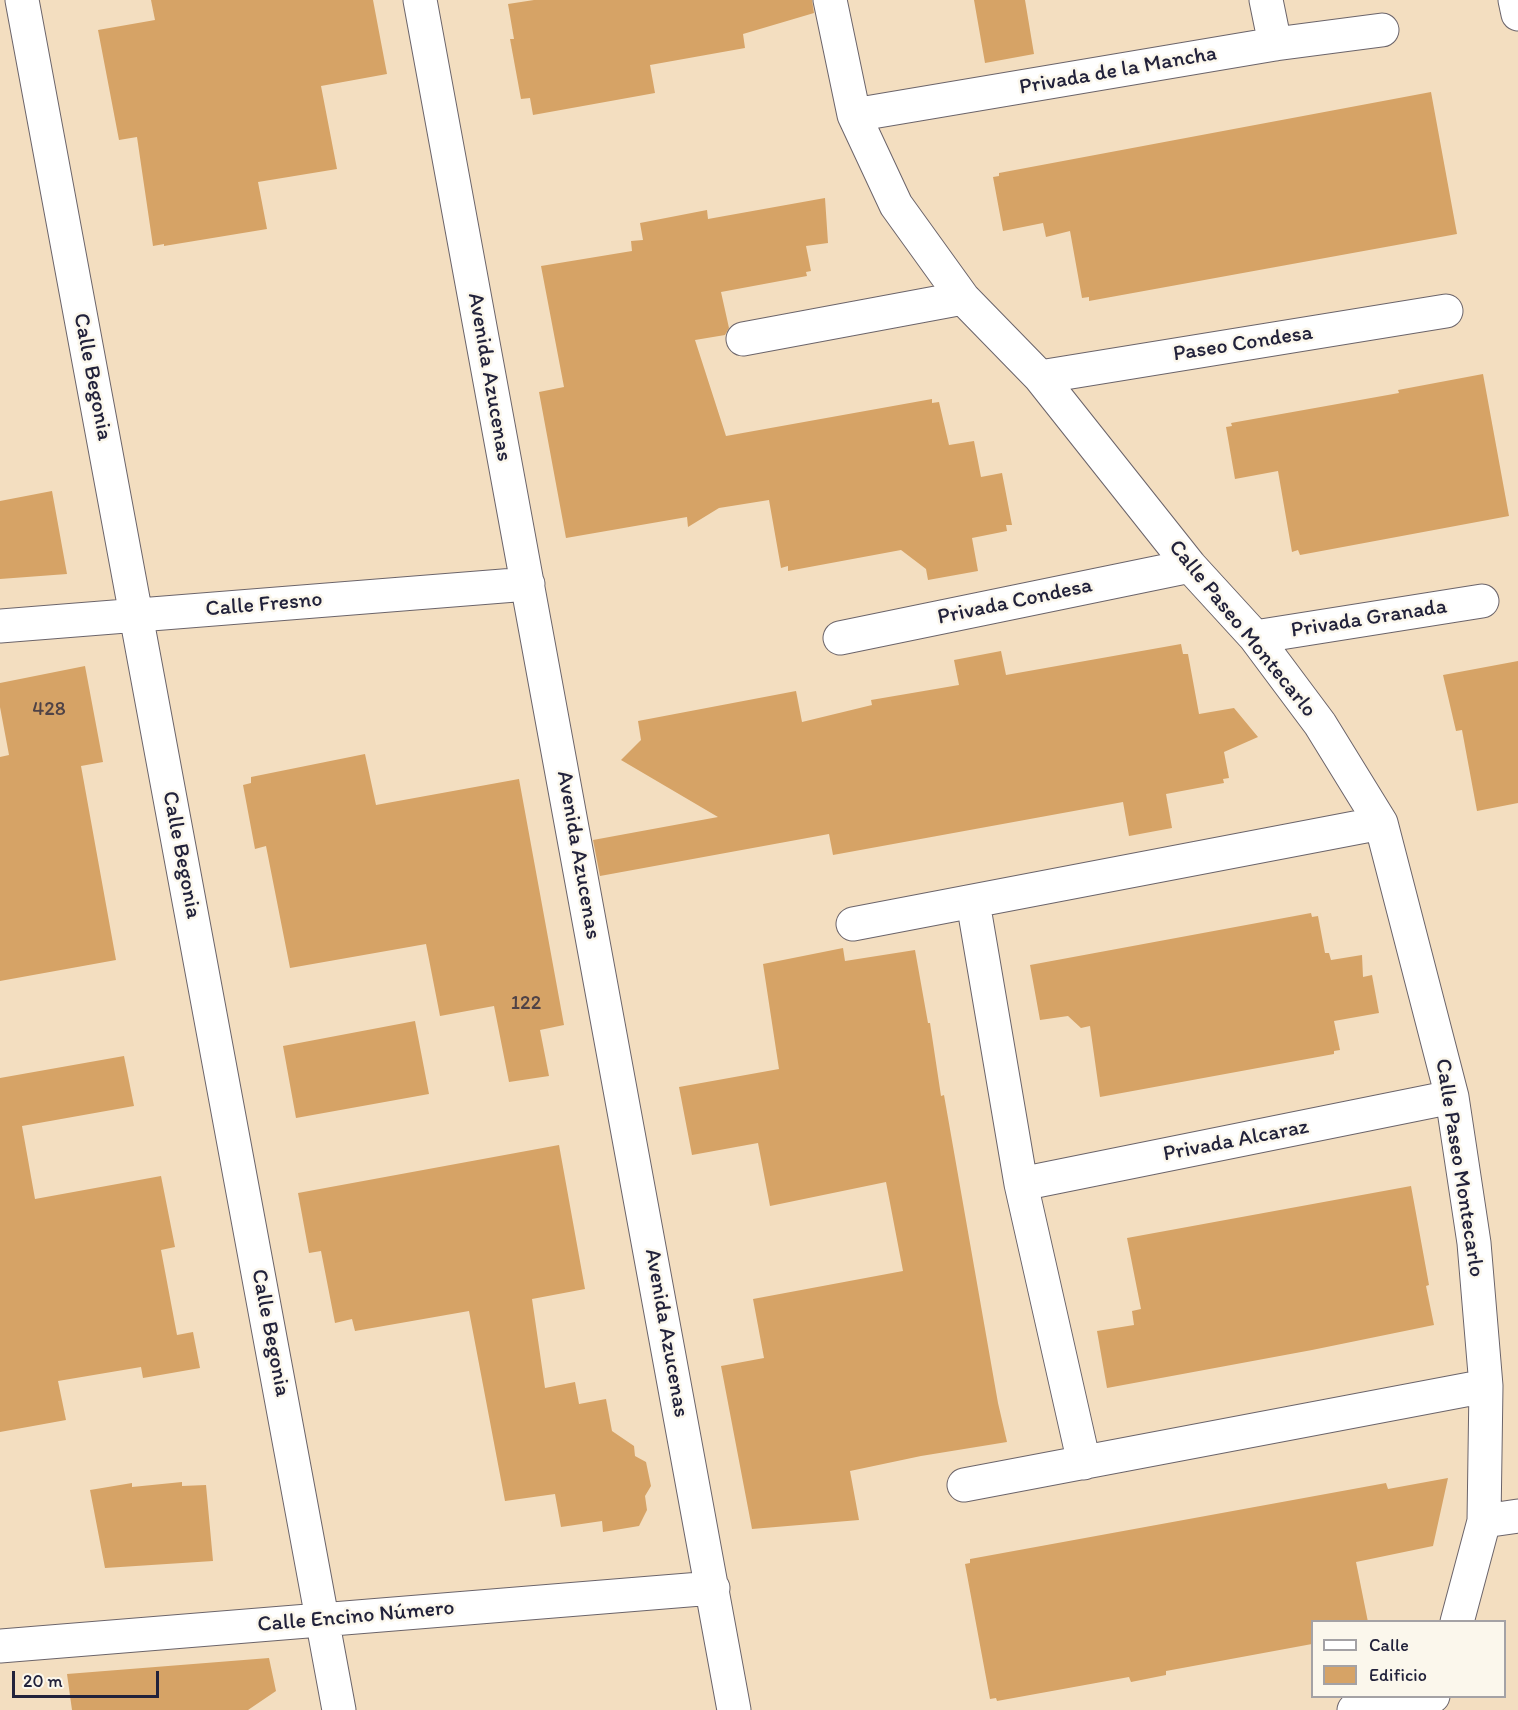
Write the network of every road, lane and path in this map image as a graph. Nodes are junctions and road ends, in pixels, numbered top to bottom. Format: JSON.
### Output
{"nodes":[{"id":1,"x":22,"y":0,"type":"edge"},
{"id":2,"x":420,"y":0,"type":"edge"},
{"id":3,"x":830,"y":0,"type":"edge"},
{"id":4,"x":1266,"y":0,"type":"edge"},
{"id":5,"x":1515,"y":0,"type":"edge"},
{"id":6,"x":1518,"y":14,"type":"edge"},
{"id":7,"x":1382,"y":30,"type":"dead end"},
{"id":8,"x":1275,"y":44,"type":"junction"},
{"id":9,"x":854,"y":116,"type":"junction"},
{"id":10,"x":963,"y":298,"type":"junction"},
{"id":11,"x":1446,"y":311,"type":"dead end"},
{"id":12,"x":743,"y":339,"type":"dead end"},
{"id":13,"x":1040,"y":377,"type":"junction"},
{"id":14,"x":1190,"y":566,"type":"junction"},
{"id":15,"x":528,"y":584,"type":"junction"},
{"id":16,"x":1482,"y":601,"type":"dead end"},
{"id":17,"x":137,"y":615,"type":"junction"},
{"id":18,"x":0,"y":626,"type":"edge"},
{"id":19,"x":1255,"y":637,"type":"junction"},
{"id":20,"x":840,"y":638,"type":"dead end"},
{"id":21,"x":1381,"y":823,"type":"junction"},
{"id":22,"x":973,"y":902,"type":"junction"},
{"id":23,"x":853,"y":924,"type":"dead end"},
{"id":24,"x":1452,"y":1097,"type":"junction"},
{"id":25,"x":1021,"y":1185,"type":"junction"},
{"id":26,"x":1486,"y":1386,"type":"junction"},
{"id":27,"x":1084,"y":1463,"type":"junction"},
{"id":28,"x":964,"y":1485,"type":"dead end"},
{"id":29,"x":1518,"y":1516,"type":"edge"},
{"id":30,"x":1484,"y":1521,"type":"junction"},
{"id":31,"x":713,"y":1588,"type":"junction"},
{"id":32,"x":323,"y":1620,"type":"junction"},
{"id":33,"x":1458,"y":1620,"type":"edge"},
{"id":34,"x":0,"y":1646,"type":"edge"},
{"id":35,"x":1423,"y":1698,"type":"edge"},
{"id":36,"x":339,"y":1710,"type":"edge"},
{"id":37,"x":734,"y":1710,"type":"edge"},
{"id":38,"x":1354,"y":1710,"type":"edge"}],
"edges":[{"from":1,"to":17,"type":"street","name":"Calle Begonia"},
{"from":2,"to":15,"type":"street","name":"Avenida Azucenas"},
{"from":3,"to":9,"type":"street","name":"Calle Paseo Montecarlo"},
{"from":4,"to":8,"type":"street"},
{"from":5,"to":6,"type":"street"},
{"from":7,"to":8,"type":"street","name":"Privada de la Mancha"},
{"from":8,"to":9,"type":"street","name":"Privada de la Mancha"},
{"from":9,"to":10,"type":"street","name":"Calle Paseo Montecarlo"},
{"from":10,"to":12,"type":"street"},
{"from":10,"to":13,"type":"street","name":"Calle Paseo Montecarlo"},
{"from":11,"to":13,"type":"street","name":"Paseo Condesa"},
{"from":13,"to":14,"type":"street","name":"Calle Paseo Montecarlo"},
{"from":14,"to":19,"type":"street","name":"Calle Paseo Montecarlo"},
{"from":14,"to":20,"type":"street","name":"Privada Condesa"},
{"from":15,"to":17,"type":"street","name":"Calle Fresno"},
{"from":15,"to":31,"type":"street","name":"Avenida Azucenas"},
{"from":16,"to":19,"type":"street","name":"Privada Granada"},
{"from":17,"to":18,"type":"street","name":"Calle Fresno"},
{"from":17,"to":32,"type":"street","name":"Calle Begonia"},
{"from":19,"to":21,"type":"street","name":"Calle Paseo Montecarlo"},
{"from":21,"to":22,"type":"street"},
{"from":21,"to":24,"type":"street","name":"Calle Paseo Montecarlo"},
{"from":22,"to":23,"type":"street"},
{"from":22,"to":25,"type":"street"},
{"from":24,"to":25,"type":"street","name":"Privada Alcaraz"},
{"from":24,"to":26,"type":"street","name":"Calle Paseo Montecarlo"},
{"from":25,"to":27,"type":"street"},
{"from":26,"to":27,"type":"street"},
{"from":26,"to":30,"type":"street","name":"Calle Paseo Montecarlo"},
{"from":27,"to":28,"type":"street"},
{"from":29,"to":30,"type":"street"},
{"from":30,"to":33,"type":"street","name":"Calle Paseo Montecarlo"},
{"from":31,"to":32,"type":"street","name":"Calle Encino Número"},
{"from":31,"to":37,"type":"street","name":"Avenida Azucenas"},
{"from":32,"to":34,"type":"street","name":"Calle Encino Número"},
{"from":32,"to":36,"type":"street","name":"Calle Begonia"},
{"from":35,"to":38,"type":"street"}]}
